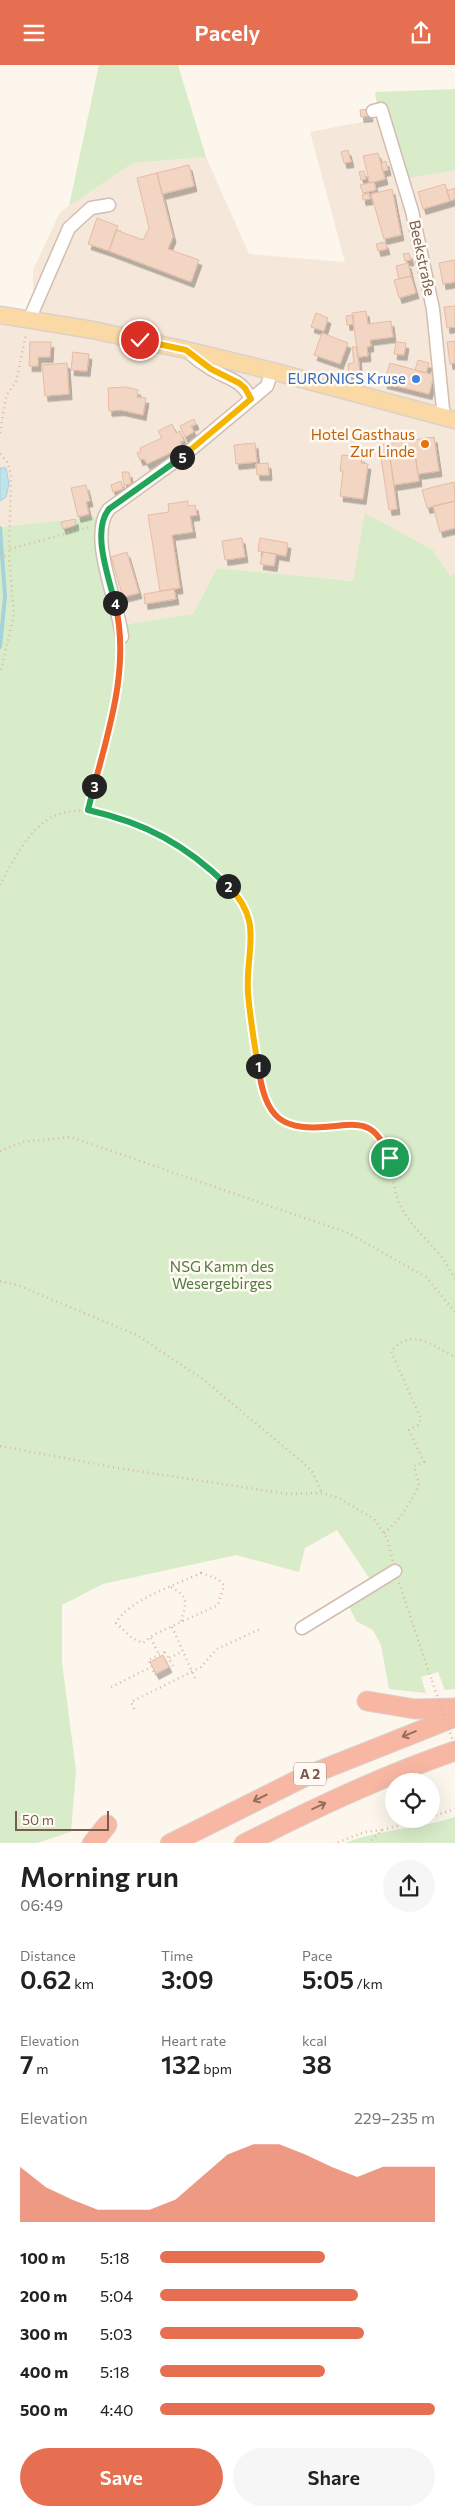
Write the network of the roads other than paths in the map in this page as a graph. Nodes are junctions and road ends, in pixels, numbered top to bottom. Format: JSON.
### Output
{"nodes":[{"id":1,"x":373,"y":111,"type":"dead end"},
{"id":2,"x":109,"y":205,"type":"dead end"},
{"id":3,"x":0,"y":315,"type":"edge"},
{"id":4,"x":29,"y":320,"type":"junction"},
{"id":5,"x":186,"y":350,"type":"junction"},
{"id":6,"x":272,"y":371,"type":"junction"},
{"id":7,"x":251,"y":399,"type":"junction"},
{"id":8,"x":450,"y":420,"type":"edge"},
{"id":9,"x":122,"y":637,"type":"road end"},
{"id":10,"x":395,"y":1571,"type":"dead end"},
{"id":11,"x":302,"y":1627,"type":"dead end"},
{"id":12,"x":367,"y":1701,"type":"dead end"},
{"id":13,"x":455,"y":1708,"type":"edge"},
{"id":14,"x":455,"y":1717,"type":"edge"},
{"id":15,"x":455,"y":1751,"type":"edge"},
{"id":16,"x":107,"y":1825,"type":"dead end"},
{"id":17,"x":92,"y":1843,"type":"edge"},
{"id":18,"x":170,"y":1843,"type":"edge"},
{"id":19,"x":244,"y":1843,"type":"edge"}],
"edges":[{"from":1,"to":8,"type":"street","name":"Beekstraße"},
{"from":2,"to":4,"type":"street"},
{"from":3,"to":4,"type":"main road"},
{"from":4,"to":5,"type":"main road"},
{"from":5,"to":6,"type":"main road"},
{"from":5,"to":7,"type":"street"},
{"from":6,"to":7,"type":"street"},
{"from":6,"to":8,"type":"main road"},
{"from":7,"to":9,"type":"street"},
{"from":10,"to":11,"type":"street"},
{"from":12,"to":13,"type":"highway"},
{"from":14,"to":18,"type":"highway","number":"A 2","one_way":true},
{"from":19,"to":15,"type":"highway","number":"A 2","one_way":true},
{"from":16,"to":17,"type":"highway"}]}
